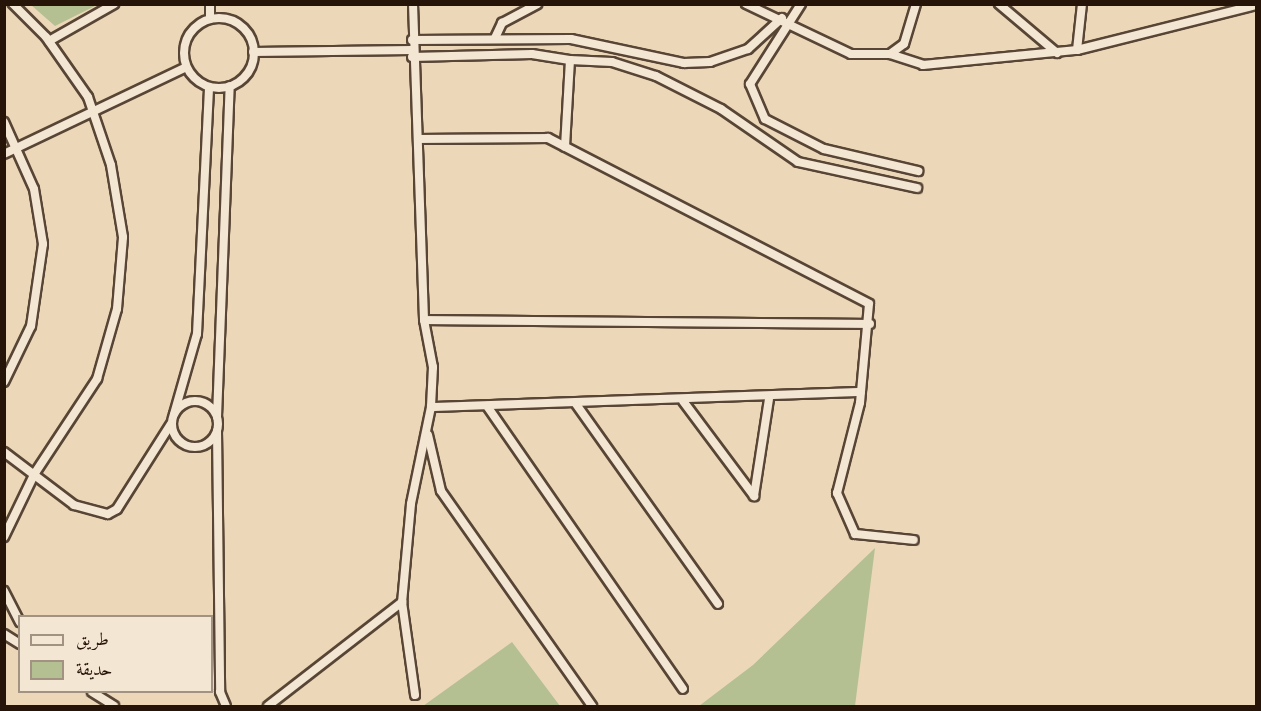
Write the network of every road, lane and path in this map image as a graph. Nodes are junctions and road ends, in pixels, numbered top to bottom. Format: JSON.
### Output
{"nodes":[{"id":1,"x":13,"y":4,"type":"edge"},
{"id":2,"x":114,"y":4,"type":"edge"},
{"id":3,"x":210,"y":4,"type":"edge"},
{"id":4,"x":413,"y":4,"type":"edge"},
{"id":5,"x":537,"y":4,"type":"edge"},
{"id":6,"x":746,"y":4,"type":"edge"},
{"id":7,"x":801,"y":4,"type":"edge"},
{"id":8,"x":916,"y":4,"type":"edge"},
{"id":9,"x":999,"y":4,"type":"edge"},
{"id":10,"x":1082,"y":4,"type":"edge"},
{"id":11,"x":1257,"y":4,"type":"edge"},
{"id":12,"x":782,"y":18,"type":"junction"},
{"id":13,"x":210,"y":19,"type":"junction"},
{"id":14,"x":793,"y":23,"type":"junction"},
{"id":15,"x":495,"y":38,"type":"junction"},
{"id":16,"x":412,"y":40,"type":"junction"},
{"id":17,"x":49,"y":41,"type":"junction"},
{"id":18,"x":1077,"y":50,"type":"junction"},
{"id":19,"x":253,"y":52,"type":"junction"},
{"id":20,"x":1057,"y":53,"type":"junction"},
{"id":21,"x":412,"y":54,"type":"junction"},
{"id":22,"x":890,"y":54,"type":"junction"},
{"id":23,"x":570,"y":60,"type":"junction"},
{"id":24,"x":186,"y":67,"type":"junction"},
{"id":25,"x":230,"y":86,"type":"junction"},
{"id":26,"x":209,"y":87,"type":"junction"},
{"id":27,"x":95,"y":112,"type":"junction"},
{"id":28,"x":4,"y":122,"type":"edge"},
{"id":29,"x":420,"y":139,"type":"junction"},
{"id":30,"x":19,"y":147,"type":"junction"},
{"id":31,"x":565,"y":147,"type":"junction"},
{"id":32,"x":4,"y":154,"type":"edge"},
{"id":33,"x":918,"y":171,"type":"dead end"},
{"id":34,"x":917,"y":188,"type":"dead end"},
{"id":35,"x":424,"y":320,"type":"junction"},
{"id":36,"x":870,"y":324,"type":"junction"},
{"id":37,"x":4,"y":382,"type":"edge"},
{"id":38,"x":861,"y":392,"type":"junction"},
{"id":39,"x":769,"y":399,"type":"junction"},
{"id":40,"x":683,"y":401,"type":"junction"},
{"id":41,"x":576,"y":404,"type":"junction"},
{"id":42,"x":487,"y":406,"type":"junction"},
{"id":43,"x":431,"y":407,"type":"junction"},
{"id":44,"x":174,"y":414,"type":"junction"},
{"id":45,"x":217,"y":417,"type":"junction"},
{"id":46,"x":171,"y":424,"type":"junction"},
{"id":47,"x":217,"y":431,"type":"junction"},
{"id":48,"x":427,"y":432,"type":"junction"},
{"id":49,"x":4,"y":452,"type":"edge"},
{"id":50,"x":35,"y":473,"type":"junction"},
{"id":51,"x":4,"y":537,"type":"edge"},
{"id":52,"x":914,"y":540,"type":"dead end"},
{"id":53,"x":4,"y":591,"type":"edge"},
{"id":54,"x":402,"y":602,"type":"junction"},
{"id":55,"x":718,"y":603,"type":"dead end"},
{"id":56,"x":18,"y":618,"type":"edge"},
{"id":57,"x":4,"y":634,"type":"edge"},
{"id":58,"x":18,"y":643,"type":"edge"},
{"id":59,"x":683,"y":689,"type":"dead end"},
{"id":60,"x":94,"y":693,"type":"edge"},
{"id":61,"x":415,"y":695,"type":"dead end"},
{"id":62,"x":114,"y":706,"type":"edge"},
{"id":63,"x":226,"y":706,"type":"edge"},
{"id":64,"x":268,"y":706,"type":"edge"},
{"id":65,"x":592,"y":706,"type":"edge"}],
"edges":[{"from":1,"to":17,"type":"street"},
{"from":2,"to":17,"type":"street"},
{"from":3,"to":13,"type":"street"},
{"from":4,"to":16,"type":"street"},
{"from":5,"to":15,"type":"street"},
{"from":6,"to":12,"type":"street"},
{"from":7,"to":14,"type":"street"},
{"from":8,"to":22,"type":"street"},
{"from":9,"to":20,"type":"street"},
{"from":10,"to":18,"type":"street"},
{"from":11,"to":18,"type":"street"},
{"from":12,"to":14,"type":"street"},
{"from":12,"to":15,"type":"street"},
{"from":13,"to":19,"type":"street"},
{"from":13,"to":24,"type":"street"},
{"from":14,"to":22,"type":"street"},
{"from":14,"to":33,"type":"street"},
{"from":15,"to":16,"type":"street"},
{"from":16,"to":21,"type":"street"},
{"from":17,"to":27,"type":"street"},
{"from":18,"to":20,"type":"street"},
{"from":19,"to":21,"type":"street"},
{"from":19,"to":25,"type":"street"},
{"from":20,"to":22,"type":"street"},
{"from":21,"to":23,"type":"street"},
{"from":21,"to":29,"type":"street"},
{"from":23,"to":31,"type":"street"},
{"from":23,"to":34,"type":"street"},
{"from":24,"to":26,"type":"street"},
{"from":24,"to":27,"type":"street"},
{"from":25,"to":26,"type":"street"},
{"from":25,"to":45,"type":"street"},
{"from":26,"to":44,"type":"street"},
{"from":27,"to":30,"type":"street"},
{"from":27,"to":50,"type":"street"},
{"from":28,"to":30,"type":"street"},
{"from":29,"to":31,"type":"street"},
{"from":29,"to":35,"type":"street"},
{"from":30,"to":32,"type":"street"},
{"from":30,"to":37,"type":"street"},
{"from":31,"to":36,"type":"street"},
{"from":35,"to":36,"type":"street"},
{"from":35,"to":43,"type":"street"},
{"from":36,"to":38,"type":"street"},
{"from":38,"to":39,"type":"street"},
{"from":38,"to":52,"type":"street"},
{"from":39,"to":40,"type":"street"},
{"from":39,"to":40,"type":"street"},
{"from":40,"to":41,"type":"street"},
{"from":41,"to":42,"type":"street"},
{"from":41,"to":55,"type":"street"},
{"from":42,"to":43,"type":"street"},
{"from":42,"to":59,"type":"street"},
{"from":43,"to":48,"type":"street"},
{"from":44,"to":45,"type":"street"},
{"from":44,"to":46,"type":"street"},
{"from":45,"to":47,"type":"street"},
{"from":46,"to":47,"type":"street"},
{"from":46,"to":50,"type":"street"},
{"from":47,"to":63,"type":"street"},
{"from":48,"to":54,"type":"street"},
{"from":48,"to":65,"type":"street"},
{"from":49,"to":50,"type":"street"},
{"from":50,"to":51,"type":"street"},
{"from":53,"to":56,"type":"street"},
{"from":54,"to":61,"type":"street"},
{"from":54,"to":64,"type":"street"},
{"from":57,"to":58,"type":"street"},
{"from":60,"to":62,"type":"street"}]}
